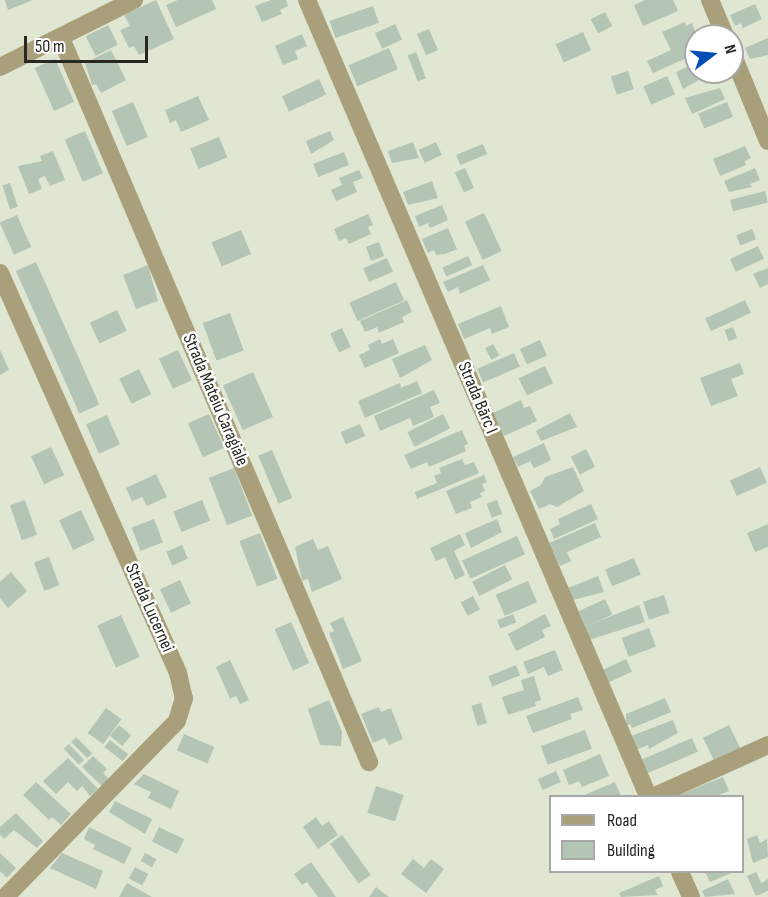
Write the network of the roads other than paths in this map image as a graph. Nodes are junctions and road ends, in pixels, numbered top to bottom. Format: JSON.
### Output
{"nodes":[{"id":1,"x":134,"y":0,"type":"edge"},
{"id":2,"x":307,"y":0,"type":"edge"},
{"id":3,"x":710,"y":0,"type":"edge"},
{"id":4,"x":720,"y":24,"type":"edge"},
{"id":5,"x":61,"y":38,"type":"junction"},
{"id":6,"x":0,"y":67,"type":"edge"},
{"id":7,"x":744,"y":82,"type":"edge"},
{"id":8,"x":768,"y":141,"type":"edge"},
{"id":9,"x":0,"y":273,"type":"edge"},
{"id":10,"x":768,"y":744,"type":"edge"},
{"id":11,"x":369,"y":762,"type":"dead end"},
{"id":12,"x":648,"y":795,"type":"edge"},
{"id":13,"x":657,"y":795,"type":"edge"},
{"id":14,"x":680,"y":873,"type":"edge"},
{"id":15,"x":6,"y":897,"type":"edge"},
{"id":16,"x":691,"y":897,"type":"edge"}],
"edges":[{"from":1,"to":5,"type":"street"},
{"from":2,"to":12,"type":"street","name":"Strada Bărc I"},
{"from":3,"to":4,"type":"street"},
{"from":5,"to":6,"type":"street"},
{"from":5,"to":11,"type":"street","name":"Strada Mateiu Caragiale"},
{"from":7,"to":8,"type":"street"},
{"from":9,"to":15,"type":"street","name":"Strada Lucernei"},
{"from":10,"to":13,"type":"street"},
{"from":14,"to":16,"type":"street"}]}
